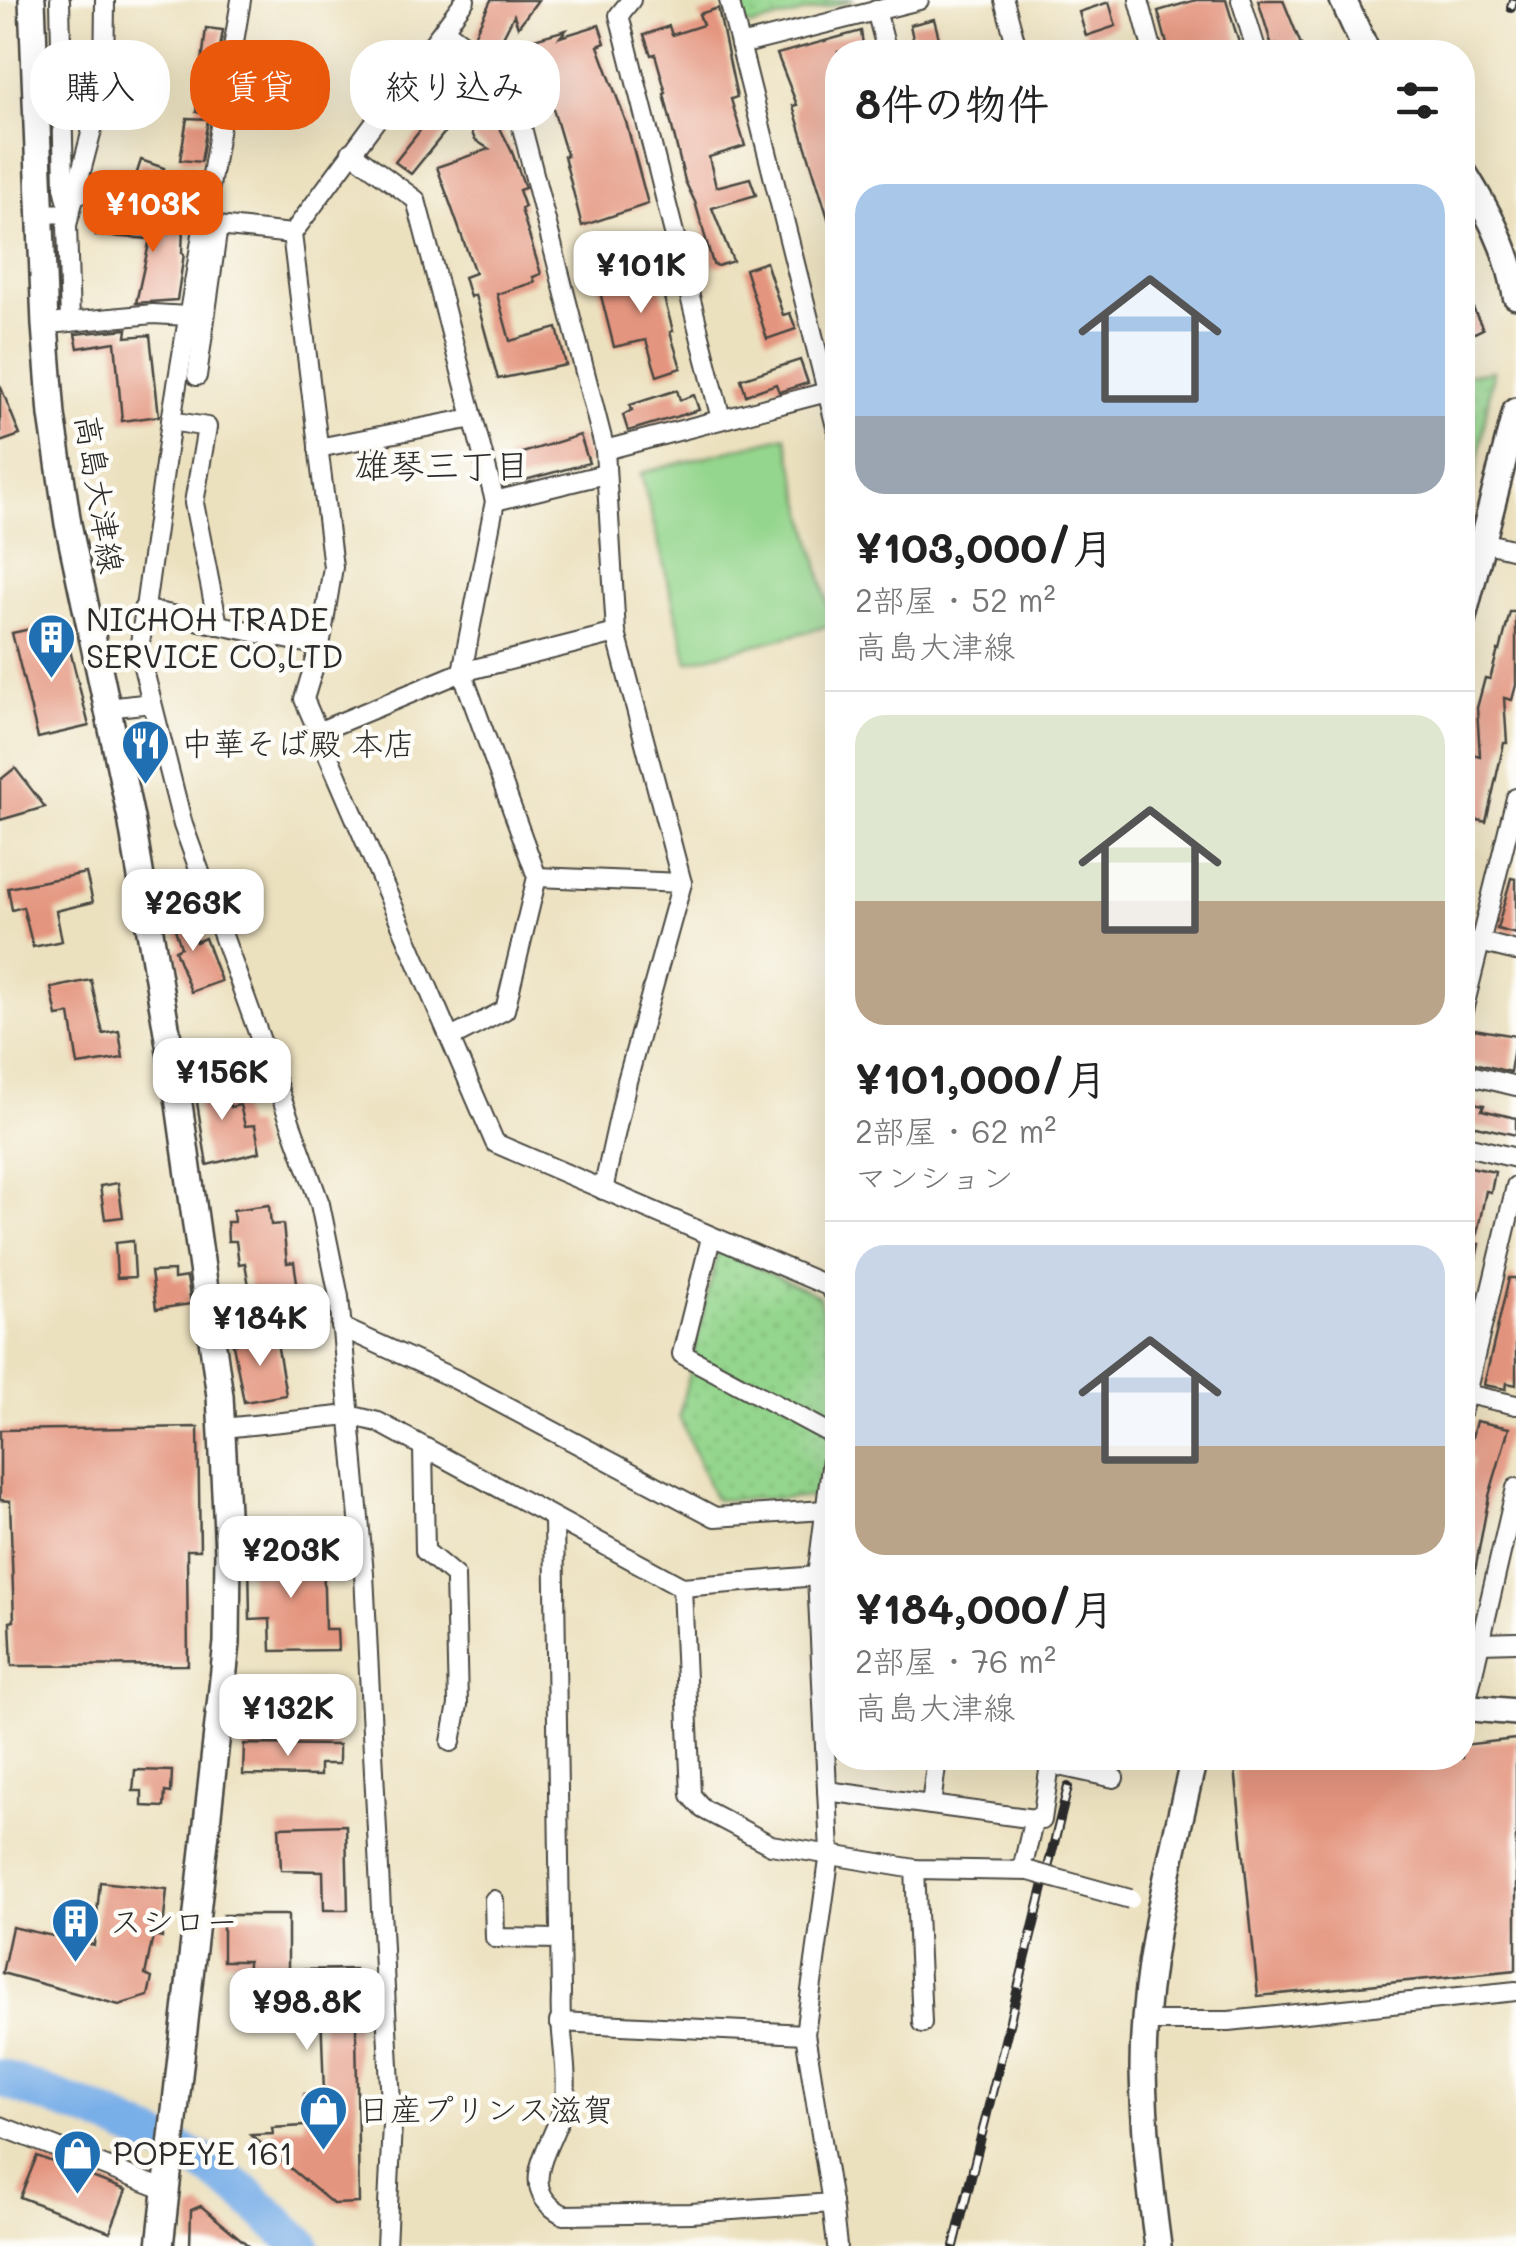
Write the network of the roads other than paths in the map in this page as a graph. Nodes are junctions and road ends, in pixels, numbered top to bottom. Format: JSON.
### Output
{"nodes":[{"id":1,"x":32,"y":0,"type":"edge"},
{"id":2,"x":60,"y":0,"type":"edge"},
{"id":3,"x":106,"y":0,"type":"edge"},
{"id":4,"x":241,"y":0,"type":"edge"},
{"id":5,"x":465,"y":0,"type":"edge"},
{"id":6,"x":631,"y":0,"type":"edge"},
{"id":7,"x":728,"y":0,"type":"edge"},
{"id":8,"x":918,"y":0,"type":"edge"},
{"id":9,"x":1004,"y":0,"type":"edge"},
{"id":10,"x":1140,"y":0,"type":"edge"},
{"id":11,"x":1241,"y":0,"type":"edge"},
{"id":12,"x":1344,"y":0,"type":"edge"},
{"id":13,"x":876,"y":10,"type":"junction"},
{"id":14,"x":444,"y":29,"type":"junction"},
{"id":15,"x":884,"y":40,"type":"edge"},
{"id":16,"x":1015,"y":40,"type":"edge"},
{"id":17,"x":1150,"y":40,"type":"edge"},
{"id":18,"x":1254,"y":40,"type":"edge"},
{"id":19,"x":1361,"y":40,"type":"edge"},
{"id":20,"x":740,"y":45,"type":"junction"},
{"id":21,"x":351,"y":152,"type":"junction"},
{"id":22,"x":1475,"y":191,"type":"edge"},
{"id":23,"x":75,"y":192,"type":"junction"},
{"id":24,"x":70,"y":213,"type":"junction"},
{"id":25,"x":40,"y":214,"type":"junction"},
{"id":26,"x":207,"y":232,"type":"junction"},
{"id":27,"x":292,"y":234,"type":"junction"},
{"id":28,"x":1516,"y":296,"type":"edge"},
{"id":29,"x":188,"y":316,"type":"junction"},
{"id":30,"x":58,"y":323,"type":"junction"},
{"id":31,"x":198,"y":376,"type":"dead end"},
{"id":32,"x":825,"y":388,"type":"edge"},
{"id":33,"x":825,"y":392,"type":"edge"},
{"id":34,"x":1516,"y":411,"type":"edge"},
{"id":35,"x":473,"y":418,"type":"junction"},
{"id":36,"x":721,"y":419,"type":"junction"},
{"id":37,"x":172,"y":421,"type":"junction"},
{"id":38,"x":318,"y":448,"type":"junction"},
{"id":39,"x":605,"y":450,"type":"junction"},
{"id":40,"x":604,"y":474,"type":"junction"},
{"id":41,"x":495,"y":501,"type":"junction"},
{"id":42,"x":1475,"y":534,"type":"edge"},
{"id":43,"x":1475,"y":540,"type":"edge"},
{"id":44,"x":1516,"y":550,"type":"edge"},
{"id":45,"x":144,"y":609,"type":"junction"},
{"id":46,"x":218,"y":625,"type":"junction"},
{"id":47,"x":616,"y":632,"type":"junction"},
{"id":48,"x":320,"y":646,"type":"junction"},
{"id":49,"x":462,"y":672,"type":"junction"},
{"id":50,"x":152,"y":703,"type":"junction"},
{"id":51,"x":108,"y":708,"type":"junction"},
{"id":52,"x":320,"y":731,"type":"junction"},
{"id":53,"x":1516,"y":798,"type":"edge"},
{"id":54,"x":1514,"y":820,"type":"edge"},
{"id":55,"x":536,"y":877,"type":"junction"},
{"id":56,"x":682,"y":884,"type":"junction"},
{"id":57,"x":1480,"y":942,"type":"junction"},
{"id":58,"x":1516,"y":951,"type":"edge"},
{"id":59,"x":1475,"y":962,"type":"edge"},
{"id":60,"x":451,"y":1038,"type":"junction"},
{"id":61,"x":1475,"y":1076,"type":"edge"},
{"id":62,"x":1516,"y":1086,"type":"edge"},
{"id":63,"x":1475,"y":1147,"type":"edge"},
{"id":64,"x":1516,"y":1158,"type":"edge"},
{"id":65,"x":1516,"y":1186,"type":"edge"},
{"id":66,"x":603,"y":1190,"type":"junction"},
{"id":67,"x":711,"y":1238,"type":"junction"},
{"id":68,"x":825,"y":1288,"type":"edge"},
{"id":69,"x":341,"y":1327,"type":"junction"},
{"id":70,"x":1475,"y":1354,"type":"edge"},
{"id":71,"x":1475,"y":1400,"type":"edge"},
{"id":72,"x":1516,"y":1405,"type":"edge"},
{"id":73,"x":349,"y":1415,"type":"junction"},
{"id":74,"x":223,"y":1428,"type":"junction"},
{"id":75,"x":825,"y":1431,"type":"edge"},
{"id":76,"x":423,"y":1448,"type":"junction"},
{"id":77,"x":1516,"y":1488,"type":"edge"},
{"id":78,"x":825,"y":1510,"type":"edge"},
{"id":79,"x":825,"y":1517,"type":"edge"},
{"id":80,"x":554,"y":1519,"type":"junction"},
{"id":81,"x":1510,"y":1538,"type":"edge"},
{"id":82,"x":816,"y":1576,"type":"junction"},
{"id":83,"x":682,"y":1587,"type":"junction"},
{"id":84,"x":825,"y":1617,"type":"edge"},
{"id":85,"x":1516,"y":1642,"type":"edge"},
{"id":86,"x":1480,"y":1643,"type":"junction"},
{"id":87,"x":1475,"y":1663,"type":"edge"},
{"id":88,"x":1475,"y":1708,"type":"edge"},
{"id":89,"x":1516,"y":1712,"type":"edge"},
{"id":90,"x":451,"y":1742,"type":"dead end"},
{"id":91,"x":827,"y":1770,"type":"edge"},
{"id":92,"x":935,"y":1770,"type":"edge"},
{"id":93,"x":1049,"y":1770,"type":"edge"},
{"id":94,"x":1077,"y":1770,"type":"edge"},
{"id":95,"x":1191,"y":1770,"type":"edge"},
{"id":96,"x":1114,"y":1778,"type":"dead end"},
{"id":97,"x":827,"y":1792,"type":"junction"},
{"id":98,"x":931,"y":1805,"type":"junction"},
{"id":99,"x":1034,"y":1818,"type":"junction"},
{"id":100,"x":830,"y":1852,"type":"junction"},
{"id":101,"x":915,"y":1869,"type":"junction"},
{"id":102,"x":1026,"y":1870,"type":"junction"},
{"id":103,"x":494,"y":1900,"type":"dead end"},
{"id":104,"x":1160,"y":1906,"type":"junction"},
{"id":105,"x":560,"y":1939,"type":"junction"},
{"id":106,"x":1516,"y":1991,"type":"edge"},
{"id":107,"x":1146,"y":2021,"type":"junction"},
{"id":108,"x":559,"y":2022,"type":"junction"},
{"id":109,"x":922,"y":2023,"type":"dead end"},
{"id":110,"x":805,"y":2034,"type":"junction"},
{"id":111,"x":0,"y":2126,"type":"edge"},
{"id":112,"x":167,"y":2180,"type":"junction"},
{"id":113,"x":832,"y":2204,"type":"junction"},
{"id":114,"x":160,"y":2246,"type":"edge"},
{"id":115,"x":386,"y":2246,"type":"edge"},
{"id":116,"x":837,"y":2246,"type":"edge"},
{"id":117,"x":1158,"y":2246,"type":"edge"}],
"edges":[{"from":1,"to":25,"type":"main road","name":"高島大津線"},
{"from":2,"to":24,"type":"street"},
{"from":3,"to":23,"type":"street"},
{"from":4,"to":26,"type":"street"},
{"from":5,"to":14,"type":"street"},
{"from":6,"to":36,"type":"street"},
{"from":7,"to":20,"type":"street"},
{"from":8,"to":13,"type":"street"},
{"from":9,"to":16,"type":"street"},
{"from":10,"to":17,"type":"street"},
{"from":11,"to":18,"type":"street"},
{"from":12,"to":19,"type":"main road"},
{"from":13,"to":15,"type":"street"},
{"from":13,"to":20,"type":"street"},
{"from":14,"to":21,"type":"street"},
{"from":14,"to":39,"type":"street"},
{"from":20,"to":32,"type":"street"},
{"from":21,"to":27,"type":"street"},
{"from":21,"to":35,"type":"street"},
{"from":22,"to":28,"type":"main road"},
{"from":23,"to":24,"type":"street"},
{"from":23,"to":26,"type":"street"},
{"from":24,"to":25,"type":"street"},
{"from":24,"to":30,"type":"street"},
{"from":25,"to":30,"type":"main road","name":"高島大津線"},
{"from":26,"to":27,"type":"street"},
{"from":26,"to":29,"type":"street"},
{"from":26,"to":31,"type":"street"},
{"from":27,"to":38,"type":"street"},
{"from":29,"to":30,"type":"street"},
{"from":29,"to":37,"type":"street"},
{"from":30,"to":51,"type":"main road","name":"高島大津線"},
{"from":33,"to":36,"type":"street"},
{"from":34,"to":42,"type":"main road"},
{"from":35,"to":38,"type":"street"},
{"from":35,"to":41,"type":"street"},
{"from":36,"to":39,"type":"street"},
{"from":37,"to":45,"type":"street"},
{"from":37,"to":46,"type":"street"},
{"from":38,"to":48,"type":"street"},
{"from":39,"to":40,"type":"street"},
{"from":40,"to":41,"type":"street"},
{"from":40,"to":47,"type":"street"},
{"from":41,"to":49,"type":"street"},
{"from":43,"to":44,"type":"street"},
{"from":45,"to":46,"type":"street"},
{"from":45,"to":50,"type":"street"},
{"from":46,"to":48,"type":"street"},
{"from":47,"to":49,"type":"street"},
{"from":47,"to":56,"type":"street"},
{"from":48,"to":52,"type":"street"},
{"from":49,"to":52,"type":"street"},
{"from":49,"to":55,"type":"street"},
{"from":50,"to":51,"type":"street"},
{"from":50,"to":69,"type":"street"},
{"from":51,"to":74,"type":"main road","name":"高島大津線"},
{"from":52,"to":60,"type":"street"},
{"from":53,"to":54,"type":"street"},
{"from":54,"to":57,"type":"street"},
{"from":55,"to":56,"type":"street"},
{"from":55,"to":60,"type":"street"},
{"from":56,"to":66,"type":"street"},
{"from":57,"to":58,"type":"street"},
{"from":57,"to":59,"type":"street"},
{"from":60,"to":66,"type":"street"},
{"from":61,"to":62,"type":"street"},
{"from":63,"to":64,"type":"street"},
{"from":65,"to":70,"type":"street"},
{"from":66,"to":67,"type":"street"},
{"from":67,"to":68,"type":"street"},
{"from":67,"to":75,"type":"street"},
{"from":69,"to":73,"type":"street"},
{"from":69,"to":78,"type":"street"},
{"from":71,"to":72,"type":"street"},
{"from":73,"to":74,"type":"street"},
{"from":73,"to":76,"type":"street"},
{"from":73,"to":115,"type":"street"},
{"from":74,"to":112,"type":"main road","name":"高島大津線"},
{"from":76,"to":80,"type":"street"},
{"from":76,"to":90,"type":"street"},
{"from":77,"to":81,"type":"street"},
{"from":79,"to":82,"type":"street"},
{"from":80,"to":83,"type":"street"},
{"from":80,"to":105,"type":"street"},
{"from":81,"to":86,"type":"street"},
{"from":82,"to":83,"type":"street"},
{"from":82,"to":84,"type":"street"},
{"from":83,"to":100,"type":"street"},
{"from":85,"to":86,"type":"street"},
{"from":86,"to":87,"type":"street"},
{"from":88,"to":89,"type":"main road"},
{"from":91,"to":97,"type":"street"},
{"from":92,"to":98,"type":"street"},
{"from":93,"to":99,"type":"street"},
{"from":94,"to":96,"type":"street"},
{"from":95,"to":104,"type":"main road"},
{"from":97,"to":98,"type":"street"},
{"from":97,"to":100,"type":"street"},
{"from":98,"to":99,"type":"street"},
{"from":99,"to":102,"type":"street"},
{"from":100,"to":101,"type":"street"},
{"from":100,"to":110,"type":"street"},
{"from":101,"to":102,"type":"street"},
{"from":101,"to":109,"type":"street"},
{"from":102,"to":104,"type":"street","bridge":true},
{"from":103,"to":105,"type":"street"},
{"from":104,"to":107,"type":"main road"},
{"from":105,"to":108,"type":"street"},
{"from":106,"to":107,"type":"street"},
{"from":107,"to":117,"type":"main road"},
{"from":108,"to":110,"type":"street"},
{"from":108,"to":113,"type":"street"},
{"from":110,"to":113,"type":"street"},
{"from":111,"to":112,"type":"street"},
{"from":112,"to":114,"type":"main road"},
{"from":113,"to":116,"type":"street"}]}
